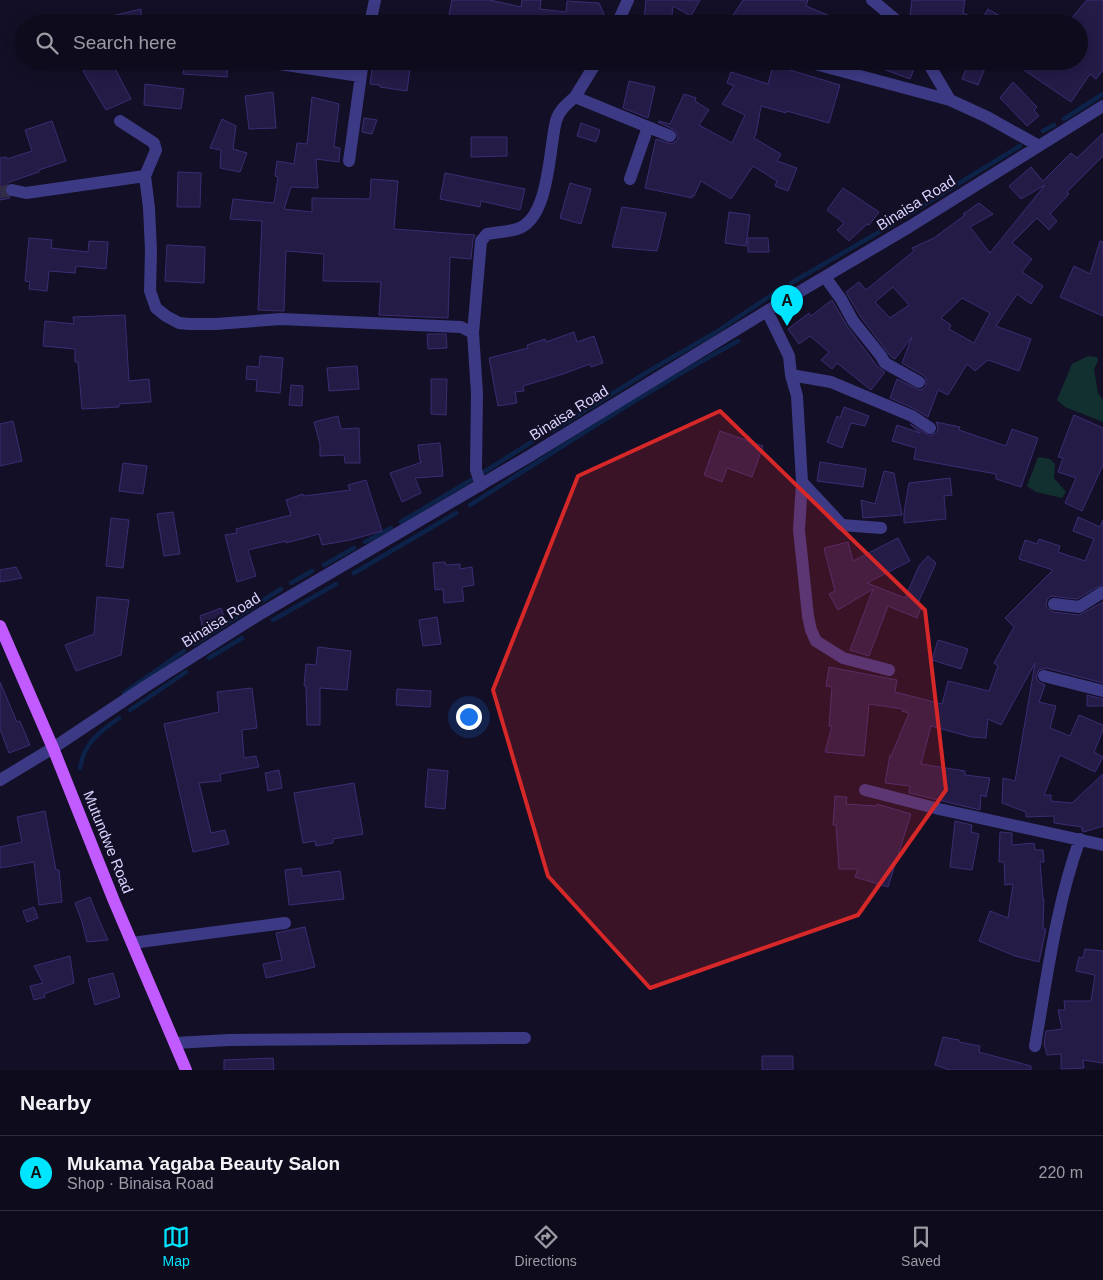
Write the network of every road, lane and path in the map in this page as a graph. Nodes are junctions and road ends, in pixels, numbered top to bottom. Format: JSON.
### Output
{"nodes":[{"id":1,"x":375,"y":0,"type":"edge"},
{"id":2,"x":628,"y":0,"type":"edge"},
{"id":3,"x":872,"y":0,"type":"edge"},
{"id":4,"x":372,"y":15,"type":"edge"},
{"id":5,"x":621,"y":15,"type":"edge"},
{"id":6,"x":890,"y":15,"type":"edge"},
{"id":7,"x":320,"y":70,"type":"edge"},
{"id":8,"x":361,"y":70,"type":"edge"},
{"id":9,"x":592,"y":70,"type":"edge"},
{"id":10,"x":838,"y":70,"type":"edge"},
{"id":11,"x":932,"y":70,"type":"edge"},
{"id":12,"x":360,"y":76,"type":"junction"},
{"id":13,"x":575,"y":97,"type":"junction"},
{"id":14,"x":950,"y":100,"type":"junction"},
{"id":15,"x":1103,"y":106,"type":"edge"},
{"id":16,"x":120,"y":121,"type":"dead end"},
{"id":17,"x":648,"y":127,"type":"junction"},
{"id":18,"x":670,"y":136,"type":"dead end"},
{"id":19,"x":1039,"y":146,"type":"junction"},
{"id":20,"x":349,"y":161,"type":"dead end"},
{"id":21,"x":145,"y":176,"type":"junction"},
{"id":22,"x":630,"y":179,"type":"dead end"},
{"id":23,"x":12,"y":190,"type":"tunnel mouth"},
{"id":24,"x":824,"y":277,"type":"junction"},
{"id":25,"x":767,"y":311,"type":"junction"},
{"id":26,"x":473,"y":332,"type":"junction"},
{"id":27,"x":791,"y":375,"type":"junction"},
{"id":28,"x":919,"y":382,"type":"dead end"},
{"id":29,"x":930,"y":428,"type":"dead end"},
{"id":30,"x":802,"y":482,"type":"junction"},
{"id":31,"x":481,"y":485,"type":"junction"},
{"id":32,"x":881,"y":528,"type":"dead end"},
{"id":33,"x":1103,"y":592,"type":"edge"},
{"id":34,"x":1054,"y":604,"type":"dead end"},
{"id":35,"x":0,"y":626,"type":"edge"},
{"id":36,"x":889,"y":670,"type":"dead end"},
{"id":37,"x":1044,"y":676,"type":"dead end"},
{"id":38,"x":1103,"y":691,"type":"edge"},
{"id":39,"x":53,"y":748,"type":"junction"},
{"id":40,"x":0,"y":780,"type":"edge"},
{"id":41,"x":865,"y":790,"type":"dead end"},
{"id":42,"x":1080,"y":839,"type":"junction"},
{"id":43,"x":1103,"y":845,"type":"edge"},
{"id":44,"x":286,"y":923,"type":"dead end"},
{"id":45,"x":132,"y":943,"type":"junction"},
{"id":46,"x":525,"y":1038,"type":"dead end"},
{"id":47,"x":175,"y":1044,"type":"junction"},
{"id":48,"x":1035,"y":1046,"type":"dead end"},
{"id":49,"x":186,"y":1070,"type":"edge"}],
"edges":[{"from":1,"to":4,"type":"street"},
{"from":2,"to":5,"type":"street"},
{"from":3,"to":6,"type":"street"},
{"from":7,"to":12,"type":"street"},
{"from":8,"to":12,"type":"street"},
{"from":9,"to":13,"type":"street"},
{"from":10,"to":14,"type":"street"},
{"from":11,"to":14,"type":"street"},
{"from":12,"to":20,"type":"street"},
{"from":13,"to":17,"type":"street"},
{"from":13,"to":26,"type":"street"},
{"from":14,"to":19,"type":"street"},
{"from":15,"to":19,"type":"street","name":"Binaisa Road"},
{"from":16,"to":21,"type":"street"},
{"from":17,"to":18,"type":"street"},
{"from":17,"to":22,"type":"street"},
{"from":19,"to":24,"type":"street","name":"Binaisa Road"},
{"from":21,"to":23,"type":"street"},
{"from":21,"to":26,"type":"street"},
{"from":24,"to":25,"type":"street","name":"Binaisa Road"},
{"from":24,"to":28,"type":"street"},
{"from":25,"to":27,"type":"street"},
{"from":25,"to":31,"type":"street","name":"Binaisa Road"},
{"from":26,"to":31,"type":"street"},
{"from":27,"to":29,"type":"street"},
{"from":27,"to":30,"type":"street"},
{"from":30,"to":32,"type":"street"},
{"from":30,"to":36,"type":"street"},
{"from":31,"to":39,"type":"street","name":"Binaisa Road"},
{"from":33,"to":34,"type":"street"},
{"from":35,"to":39,"type":"main road","name":"Mutundwe Road"},
{"from":37,"to":38,"type":"street"},
{"from":39,"to":40,"type":"street","name":"Binaisa Road"},
{"from":39,"to":45,"type":"main road","name":"Mutundwe Road"},
{"from":41,"to":42,"type":"street"},
{"from":42,"to":43,"type":"street"},
{"from":42,"to":48,"type":"street"},
{"from":44,"to":45,"type":"street"},
{"from":45,"to":47,"type":"main road","name":"Mutundwe Road"},
{"from":46,"to":47,"type":"street"},
{"from":47,"to":49,"type":"main road","name":"Mutundwe Road"}]}
